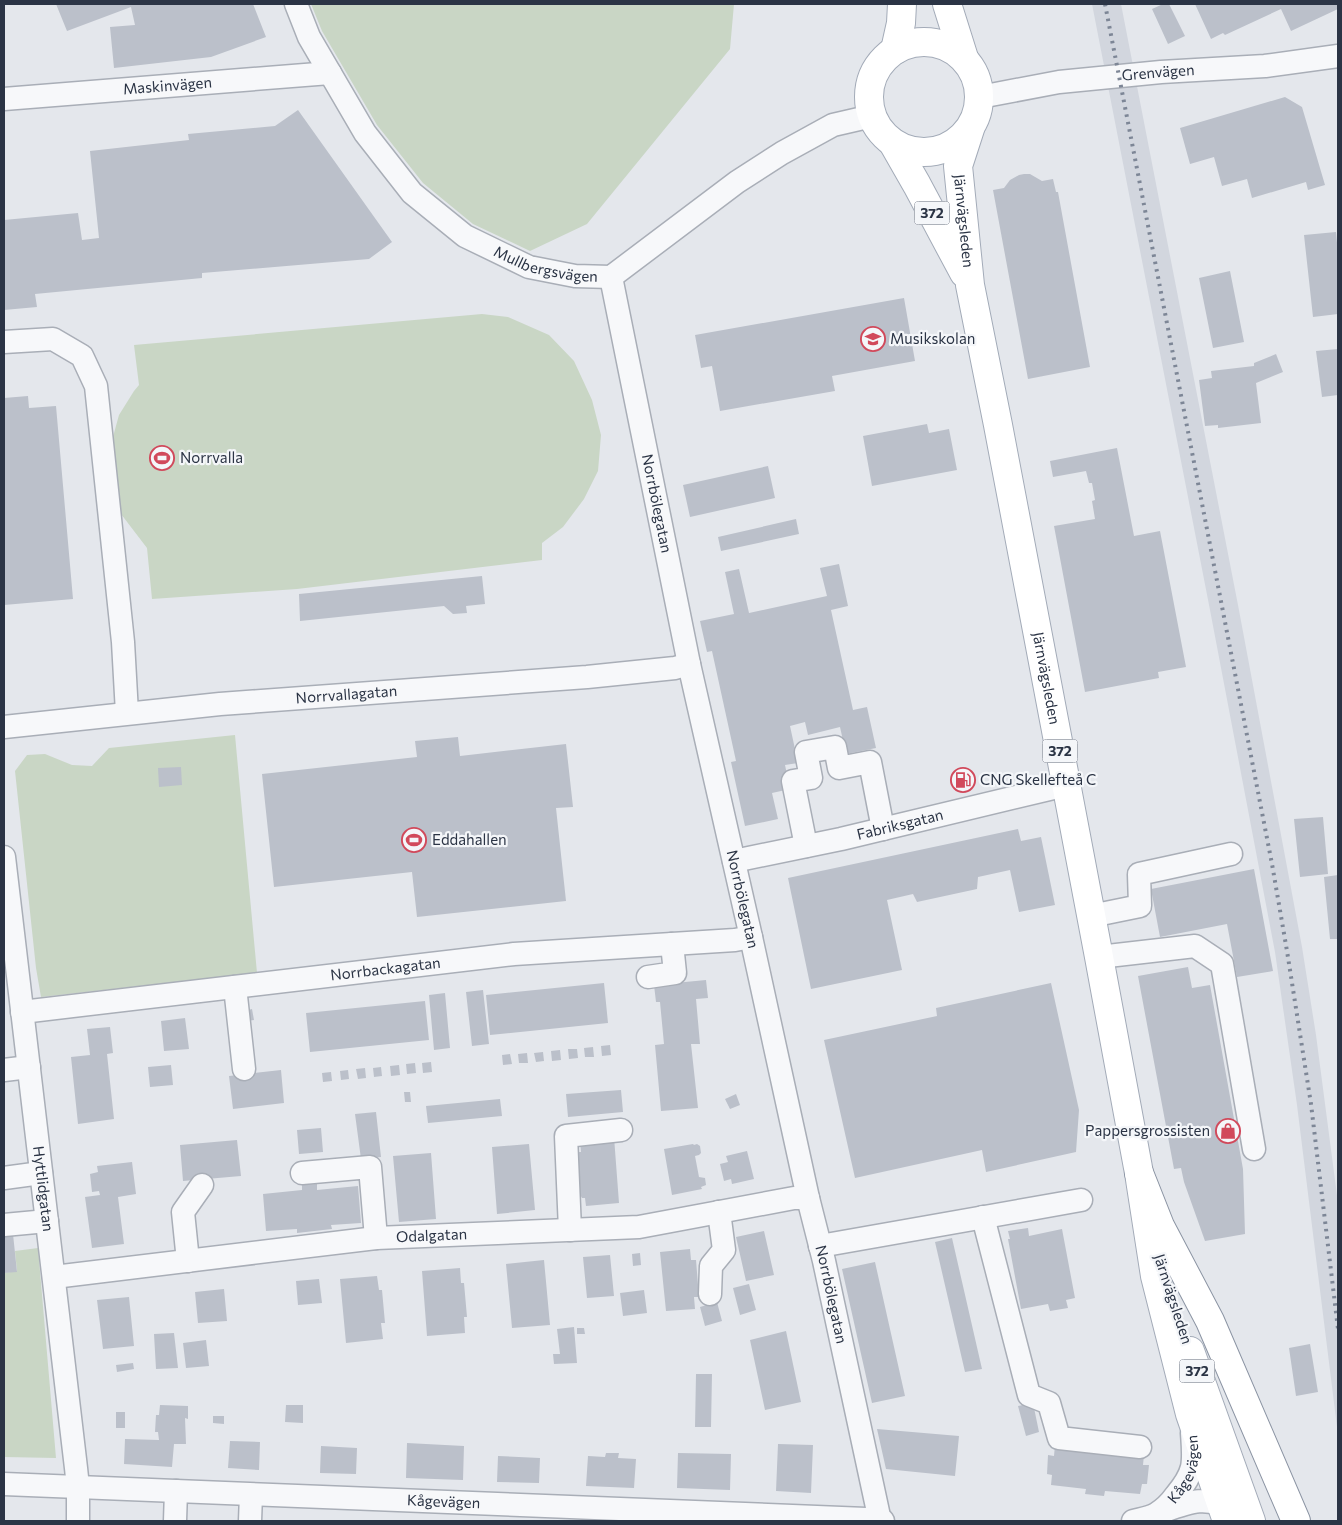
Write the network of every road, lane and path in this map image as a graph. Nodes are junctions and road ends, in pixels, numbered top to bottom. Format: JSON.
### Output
{"nodes":[{"id":1,"x":296,"y":4,"type":"edge"},
{"id":2,"x":902,"y":4,"type":"edge"},
{"id":3,"x":947,"y":4,"type":"edge"},
{"id":4,"x":895,"y":50,"type":"junction"},
{"id":5,"x":1338,"y":56,"type":"edge"},
{"id":6,"x":964,"y":58,"type":"junction"},
{"id":7,"x":330,"y":73,"type":"junction"},
{"id":8,"x":980,"y":97,"type":"junction"},
{"id":9,"x":4,"y":99,"type":"edge"},
{"id":10,"x":872,"y":116,"type":"junction"},
{"id":11,"x":970,"y":129,"type":"junction"},
{"id":12,"x":893,"y":143,"type":"junction"},
{"id":13,"x":611,"y":277,"type":"junction"},
{"id":14,"x":970,"y":284,"type":"junction"},
{"id":15,"x":4,"y":342,"type":"edge"},
{"id":16,"x":689,"y":664,"type":"junction"},
{"id":17,"x":127,"y":713,"type":"junction"},
{"id":18,"x":4,"y":727,"type":"edge"},
{"id":19,"x":1066,"y":785,"type":"junction"},
{"id":20,"x":883,"y":829,"type":"junction"},
{"id":21,"x":806,"y":846,"type":"junction"},
{"id":22,"x":1231,"y":854,"type":"dead end"},
{"id":23,"x":734,"y":860,"type":"junction"},
{"id":24,"x":4,"y":865,"type":"edge"},
{"id":25,"x":1091,"y":916,"type":"junction"},
{"id":26,"x":8,"y":918,"type":"edge"},
{"id":27,"x":751,"y":937,"type":"junction"},
{"id":28,"x":672,"y":944,"type":"junction"},
{"id":29,"x":1099,"y":957,"type":"junction"},
{"id":30,"x":648,"y":977,"type":"dead end"},
{"id":31,"x":235,"y":987,"type":"junction"},
{"id":32,"x":16,"y":1016,"type":"edge"},
{"id":33,"x":28,"y":1067,"type":"junction"},
{"id":34,"x":244,"y":1069,"type":"dead end"},
{"id":35,"x":4,"y":1070,"type":"edge"},
{"id":36,"x":621,"y":1130,"type":"dead end"},
{"id":37,"x":1254,"y":1149,"type":"dead end"},
{"id":38,"x":302,"y":1172,"type":"dead end"},
{"id":39,"x":41,"y":1173,"type":"junction"},
{"id":40,"x":1139,"y":1173,"type":"junction"},
{"id":41,"x":4,"y":1178,"type":"edge"},
{"id":42,"x":202,"y":1184,"type":"dead end"},
{"id":43,"x":808,"y":1198,"type":"junction"},
{"id":44,"x":1081,"y":1200,"type":"dead end"},
{"id":45,"x":718,"y":1212,"type":"junction"},
{"id":46,"x":983,"y":1217,"type":"junction"},
{"id":47,"x":1146,"y":1219,"type":"junction"},
{"id":48,"x":47,"y":1222,"type":"junction"},
{"id":49,"x":4,"y":1225,"type":"edge"},
{"id":50,"x":570,"y":1230,"type":"junction"},
{"id":51,"x":376,"y":1238,"type":"junction"},
{"id":52,"x":820,"y":1246,"type":"junction"},
{"id":53,"x":188,"y":1261,"type":"junction"},
{"id":54,"x":54,"y":1277,"type":"junction"},
{"id":55,"x":710,"y":1294,"type":"dead end"},
{"id":56,"x":1190,"y":1414,"type":"junction"},
{"id":57,"x":1140,"y":1447,"type":"dead end"},
{"id":58,"x":4,"y":1484,"type":"edge"},
{"id":59,"x":78,"y":1487,"type":"junction"},
{"id":60,"x":176,"y":1491,"type":"junction"},
{"id":61,"x":251,"y":1494,"type":"junction"},
{"id":62,"x":1223,"y":1512,"type":"edge"},
{"id":63,"x":484,"y":1513,"type":"edge"},
{"id":64,"x":1155,"y":1514,"type":"junction"},
{"id":65,"x":78,"y":1521,"type":"edge"},
{"id":66,"x":176,"y":1521,"type":"edge"},
{"id":67,"x":250,"y":1521,"type":"edge"},
{"id":68,"x":881,"y":1521,"type":"edge"},
{"id":69,"x":1133,"y":1521,"type":"edge"},
{"id":70,"x":1251,"y":1521,"type":"edge"},
{"id":71,"x":1296,"y":1521,"type":"edge"}],
"edges":[{"from":1,"to":7,"type":"street","name":"Mullbergsvägen"},
{"from":2,"to":4,"type":"main road"},
{"from":3,"to":6,"type":"main road","number":"372"},
{"from":4,"to":6,"type":"main road","number":"372"},
{"from":4,"to":10,"type":"main road","number":"372"},
{"from":5,"to":8,"type":"street","name":"Grenvägen"},
{"from":6,"to":8,"type":"main road","number":"372"},
{"from":7,"to":9,"type":"street","name":"Maskinvägen"},
{"from":7,"to":13,"type":"street","name":"Mullbergsvägen"},
{"from":8,"to":11,"type":"main road","number":"372"},
{"from":10,"to":12,"type":"main road","number":"372"},
{"from":10,"to":13,"type":"street","name":"Mullbergsvägen"},
{"from":11,"to":12,"type":"main road","number":"372"},
{"from":11,"to":14,"type":"main road","name":"Järnvägsleden","number":"372"},
{"from":12,"to":14,"type":"main road","name":"Järnvägsleden","number":"372"},
{"from":13,"to":16,"type":"street","name":"Norrbölegatan"},
{"from":14,"to":19,"type":"main road","name":"Järnvägsleden","number":"372"},
{"from":15,"to":17,"type":"street"},
{"from":16,"to":17,"type":"street","name":"Norrvallagatan"},
{"from":16,"to":23,"type":"street","name":"Norrbölegatan"},
{"from":17,"to":18,"type":"street","name":"Norrvallagatan"},
{"from":19,"to":20,"type":"street","name":"Fabriksgatan"},
{"from":19,"to":25,"type":"main road","name":"Järnvägsleden","number":"372"},
{"from":20,"to":21,"type":"street","name":"Fabriksgatan"},
{"from":20,"to":21,"type":"street"},
{"from":21,"to":23,"type":"street","name":"Fabriksgatan"},
{"from":22,"to":25,"type":"street"},
{"from":23,"to":27,"type":"street","name":"Norrbölegatan"},
{"from":24,"to":26,"type":"street","name":"Hyttlidgatan"},
{"from":25,"to":29,"type":"main road","name":"Järnvägsleden","number":"372"},
{"from":26,"to":32,"type":"street","name":"Hyttlidgatan"},
{"from":27,"to":28,"type":"street","name":"Norrbackagatan"},
{"from":27,"to":43,"type":"street","name":"Norrbölegatan"},
{"from":28,"to":30,"type":"street"},
{"from":28,"to":31,"type":"street","name":"Norrbackagatan"},
{"from":29,"to":37,"type":"street"},
{"from":29,"to":40,"type":"main road","name":"Järnvägsleden","number":"372"},
{"from":31,"to":32,"type":"street","name":"Norrbackagatan"},
{"from":31,"to":34,"type":"street"},
{"from":32,"to":33,"type":"street","name":"Hyttlidgatan"},
{"from":33,"to":35,"type":"street"},
{"from":33,"to":39,"type":"street","name":"Hyttlidgatan"},
{"from":36,"to":50,"type":"street"},
{"from":38,"to":51,"type":"street"},
{"from":39,"to":41,"type":"street"},
{"from":39,"to":48,"type":"street","name":"Hyttlidgatan"},
{"from":40,"to":47,"type":"main road","name":"Järnvägsleden","number":"372"},
{"from":40,"to":71,"type":"main road"},
{"from":42,"to":53,"type":"street"},
{"from":43,"to":45,"type":"street","name":"Odalgatan"},
{"from":43,"to":52,"type":"street","name":"Norrbölegatan"},
{"from":44,"to":46,"type":"street"},
{"from":45,"to":50,"type":"street","name":"Odalgatan"},
{"from":45,"to":55,"type":"street"},
{"from":46,"to":52,"type":"street"},
{"from":46,"to":57,"type":"street"},
{"from":47,"to":56,"type":"main road","name":"Järnvägsleden"},
{"from":47,"to":70,"type":"main road","name":"Järnvägsleden","number":"372"},
{"from":48,"to":49,"type":"street"},
{"from":48,"to":54,"type":"street","name":"Hyttlidgatan"},
{"from":50,"to":51,"type":"street","name":"Odalgatan"},
{"from":51,"to":53,"type":"street","name":"Odalgatan"},
{"from":52,"to":68,"type":"street","name":"Norrbölegatan"},
{"from":53,"to":54,"type":"street","name":"Odalgatan"},
{"from":54,"to":59,"type":"street","name":"Hyttlidgatan"},
{"from":56,"to":62,"type":"main road","name":"Järnvägsleden"},
{"from":56,"to":64,"type":"street","name":"Kågevägen"},
{"from":58,"to":59,"type":"street","name":"Kågevägen"},
{"from":59,"to":60,"type":"street","name":"Kågevägen"},
{"from":59,"to":65,"type":"street","name":"Hyttlidgatan"},
{"from":60,"to":61,"type":"street","name":"Kågevägen"},
{"from":60,"to":66,"type":"street"},
{"from":61,"to":63,"type":"street","name":"Kågevägen"},
{"from":61,"to":67,"type":"street"},
{"from":62,"to":64,"type":"street","name":"Kågevägen"},
{"from":62,"to":70,"type":"street","name":"Kågevägen"},
{"from":63,"to":68,"type":"street","name":"Kågevägen"},
{"from":64,"to":69,"type":"street","name":"Kågevägen"}]}
